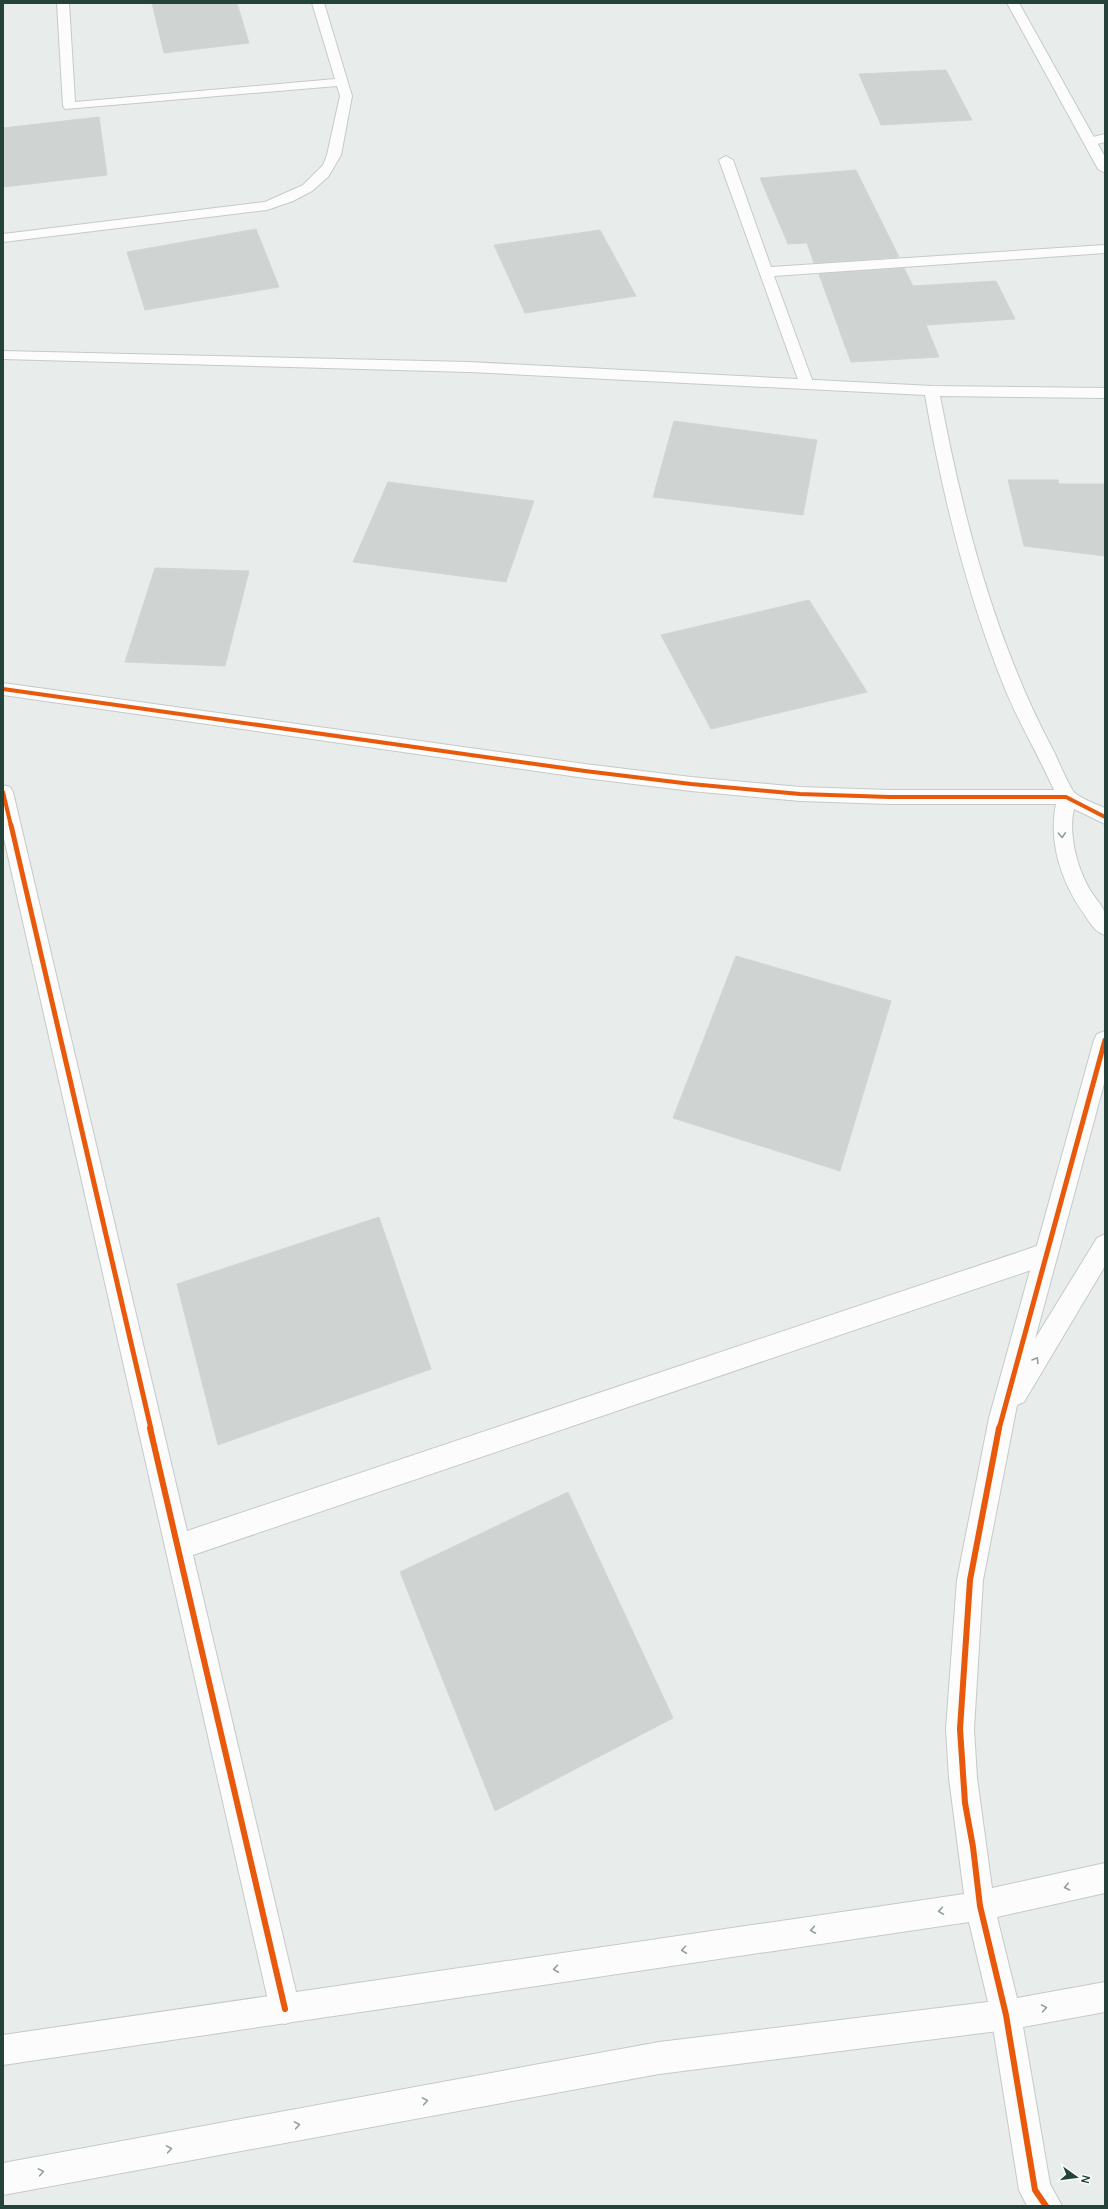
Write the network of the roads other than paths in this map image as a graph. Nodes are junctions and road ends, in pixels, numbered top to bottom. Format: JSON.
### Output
{"nodes":[{"id":1,"x":63,"y":3,"type":"edge"},
{"id":2,"x":318,"y":3,"type":"edge"},
{"id":3,"x":1014,"y":3,"type":"edge"},
{"id":4,"x":342,"y":82,"type":"junction"},
{"id":5,"x":1105,"y":138,"type":"edge"},
{"id":6,"x":1090,"y":142,"type":"junction"},
{"id":7,"x":726,"y":160,"type":"dead end"},
{"id":8,"x":1105,"y":169,"type":"edge"},
{"id":9,"x":3,"y":238,"type":"edge"},
{"id":10,"x":1105,"y":249,"type":"edge"},
{"id":11,"x":766,"y":272,"type":"junction"},
{"id":12,"x":3,"y":355,"type":"edge"},
{"id":13,"x":806,"y":385,"type":"junction"},
{"id":14,"x":932,"y":391,"type":"junction"},
{"id":15,"x":1105,"y":394,"type":"edge"},
{"id":16,"x":3,"y":689,"type":"edge"},
{"id":17,"x":3,"y":792,"type":"edge"},
{"id":18,"x":1066,"y":796,"type":"junction"},
{"id":19,"x":1105,"y":817,"type":"edge"},
{"id":20,"x":1105,"y":927,"type":"edge"},
{"id":21,"x":1105,"y":1040,"type":"edge"},
{"id":22,"x":1105,"y":1245,"type":"edge"},
{"id":23,"x":1046,"y":1254,"type":"junction"},
{"id":24,"x":1001,"y":1418,"type":"junction"},
{"id":25,"x":178,"y":1547,"type":"junction"},
{"id":26,"x":1105,"y":1878,"type":"edge"},
{"id":27,"x":980,"y":1906,"type":"junction"},
{"id":28,"x":1105,"y":1997,"type":"edge"},
{"id":29,"x":285,"y":2009,"type":"junction"},
{"id":30,"x":1006,"y":2015,"type":"junction"},
{"id":31,"x":3,"y":2050,"type":"edge"},
{"id":32,"x":3,"y":2179,"type":"edge"},
{"id":33,"x":1046,"y":2206,"type":"edge"}],
"edges":[{"from":1,"to":4,"type":"street"},
{"from":2,"to":4,"type":"street"},
{"from":3,"to":6,"type":"street"},
{"from":4,"to":9,"type":"street"},
{"from":5,"to":6,"type":"street"},
{"from":6,"to":8,"type":"street"},
{"from":7,"to":11,"type":"street"},
{"from":10,"to":11,"type":"street"},
{"from":11,"to":13,"type":"street"},
{"from":12,"to":13,"type":"street"},
{"from":13,"to":14,"type":"street"},
{"from":14,"to":15,"type":"street"},
{"from":14,"to":18,"type":"street"},
{"from":16,"to":18,"type":"street"},
{"from":17,"to":25,"type":"street"},
{"from":18,"to":19,"type":"street"},
{"from":18,"to":20,"type":"street","one_way":true},
{"from":21,"to":23,"type":"street"},
{"from":24,"to":22,"type":"street","one_way":true},
{"from":23,"to":24,"type":"street"},
{"from":23,"to":25,"type":"street"},
{"from":24,"to":27,"type":"street"},
{"from":25,"to":29,"type":"street"},
{"from":26,"to":27,"type":"street","one_way":true},
{"from":27,"to":29,"type":"street","one_way":true},
{"from":27,"to":30,"type":"street"},
{"from":30,"to":28,"type":"street","one_way":true},
{"from":29,"to":31,"type":"street"},
{"from":32,"to":30,"type":"street","one_way":true},
{"from":30,"to":33,"type":"street"}]}
